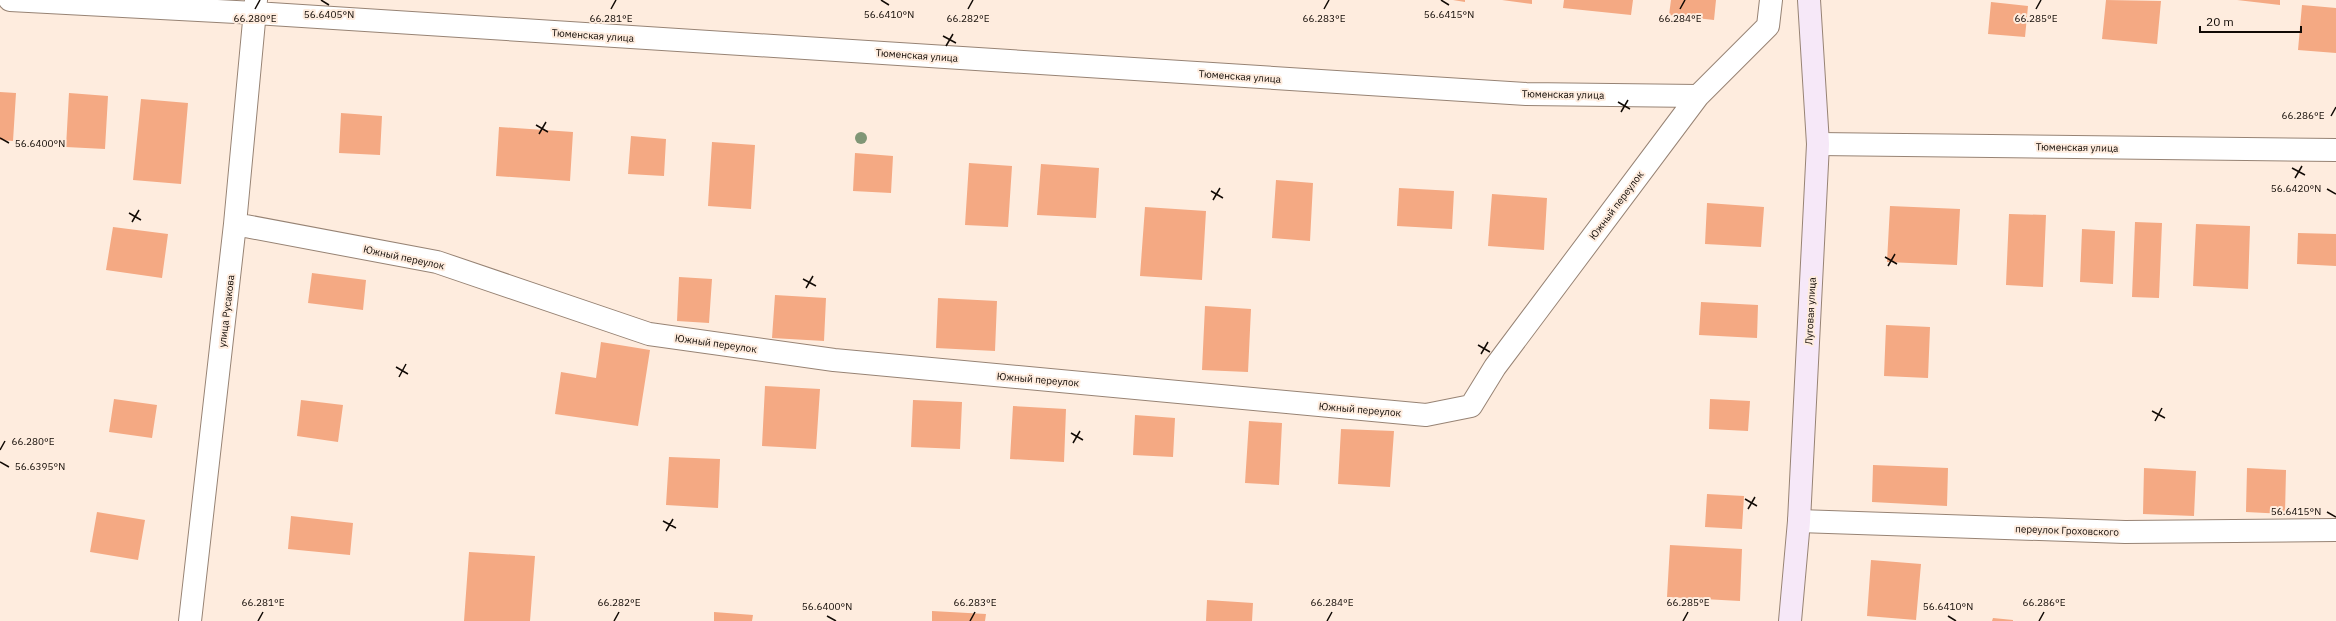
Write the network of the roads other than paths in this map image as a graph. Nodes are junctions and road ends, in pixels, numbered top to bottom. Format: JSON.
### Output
{"nodes":[{"id":1,"x":10,"y":0,"type":"edge"},
{"id":2,"x":1771,"y":0,"type":"edge"},
{"id":3,"x":1809,"y":0,"type":"edge"},
{"id":4,"x":256,"y":7,"type":"edge"},
{"id":5,"x":1698,"y":96,"type":"junction"},
{"id":6,"x":1818,"y":144,"type":"junction"},
{"id":7,"x":2336,"y":150,"type":"edge"},
{"id":8,"x":235,"y":224,"type":"junction"},
{"id":9,"x":1799,"y":521,"type":"junction"},
{"id":10,"x":2336,"y":530,"type":"edge"},
{"id":11,"x":190,"y":621,"type":"edge"},
{"id":12,"x":1790,"y":621,"type":"edge"}],
"edges":[{"from":1,"to":4,"type":"street","name":"Тюменская улица"},
{"from":2,"to":5,"type":"street"},
{"from":3,"to":6,"type":"main road","name":"Луговая улица"},
{"from":4,"to":5,"type":"street","name":"Тюменская улица"},
{"from":4,"to":8,"type":"street","name":"улица Русакова"},
{"from":5,"to":8,"type":"street","name":"Южный переулок"},
{"from":6,"to":7,"type":"street","name":"Тюменская улица"},
{"from":6,"to":9,"type":"main road","name":"Луговая улица"},
{"from":8,"to":11,"type":"street","name":"улица Русакова"},
{"from":9,"to":10,"type":"street","name":"переулок Гроховского"},
{"from":9,"to":12,"type":"main road","name":"Луговая улица"}]}
